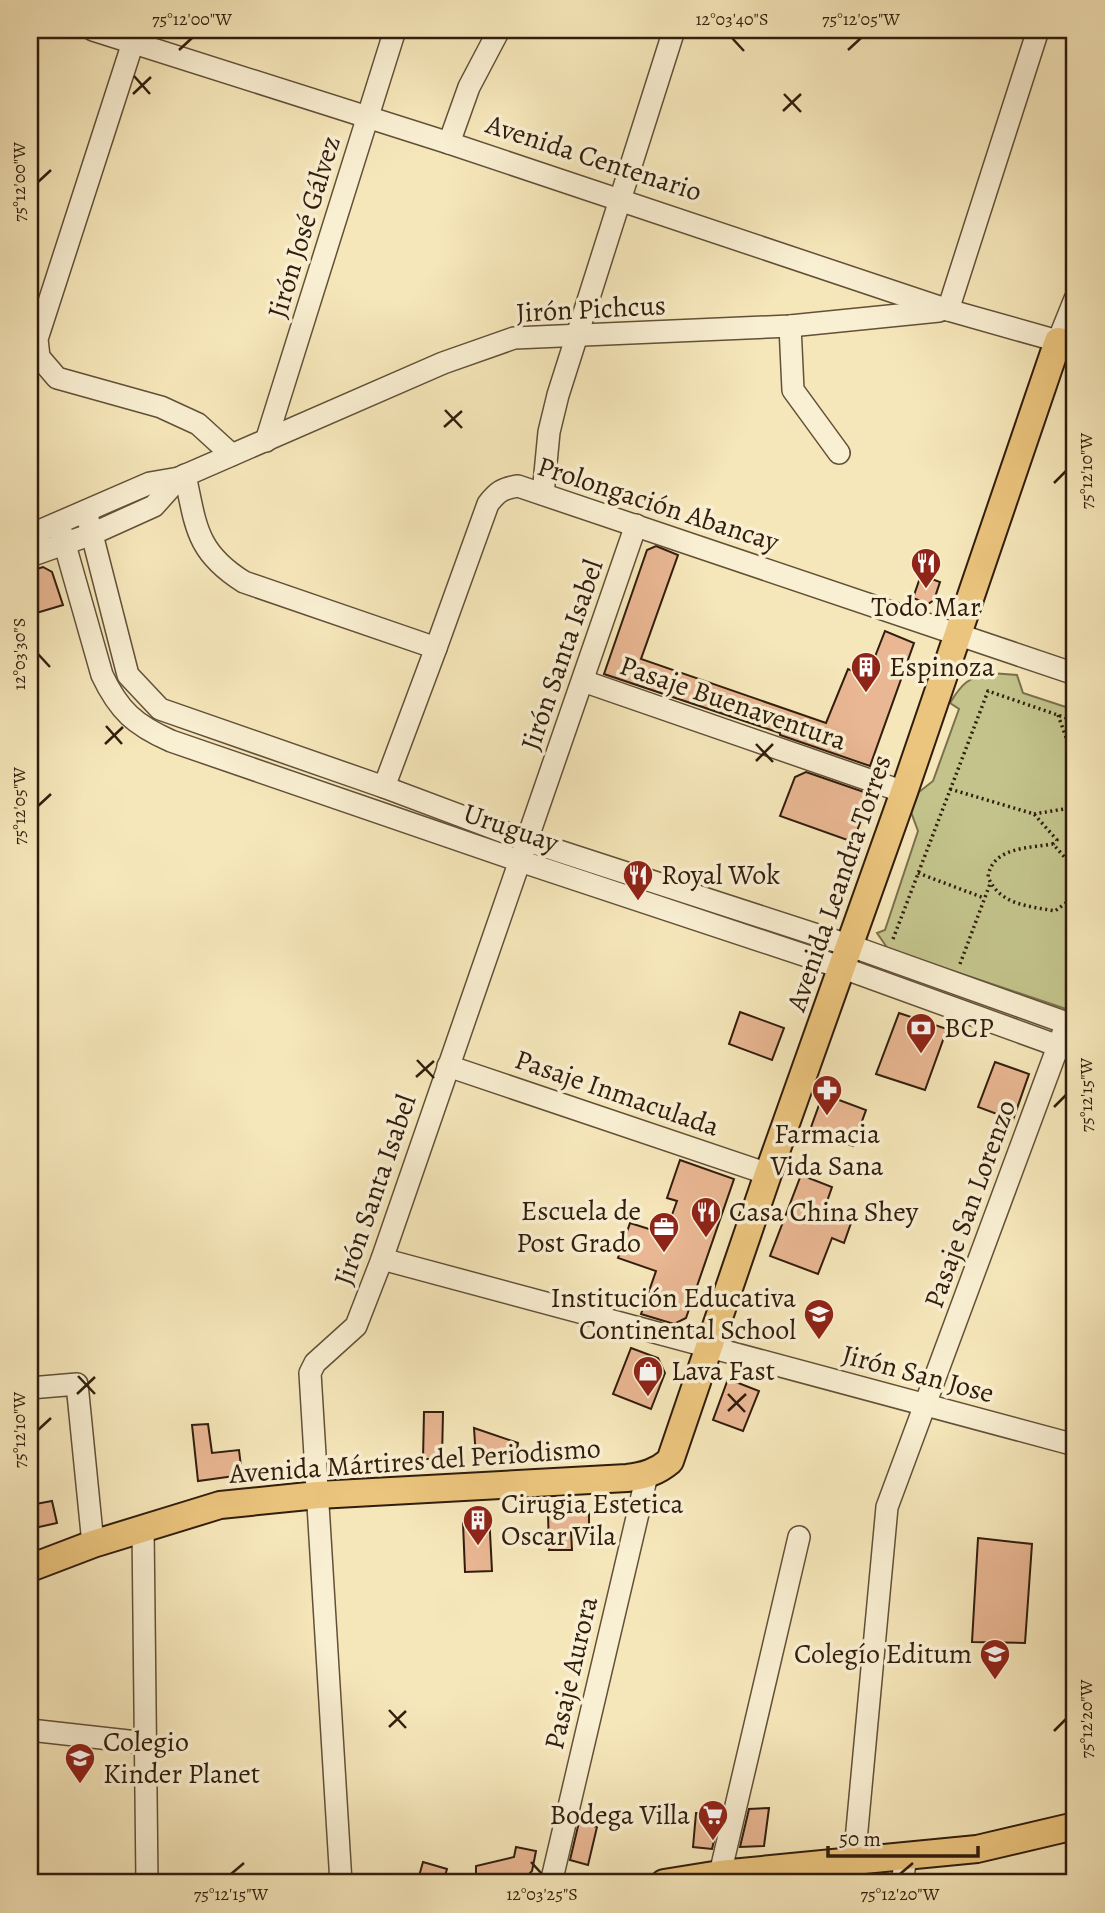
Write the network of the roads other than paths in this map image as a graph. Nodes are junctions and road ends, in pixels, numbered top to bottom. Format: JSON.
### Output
{"nodes":[{"id":1,"x":93,"y":30,"type":"edge"},
{"id":2,"x":395,"y":30,"type":"edge"},
{"id":3,"x":499,"y":30,"type":"edge"},
{"id":4,"x":674,"y":30,"type":"edge"},
{"id":5,"x":1038,"y":30,"type":"edge"},
{"id":6,"x":135,"y":36,"type":"edge"},
{"id":7,"x":368,"y":117,"type":"junction"},
{"id":8,"x":449,"y":142,"type":"junction"},
{"id":9,"x":619,"y":198,"type":"junction"},
{"id":10,"x":1075,"y":299,"type":"edge"},
{"id":11,"x":948,"y":310,"type":"junction"},
{"id":12,"x":790,"y":326,"type":"junction"},
{"id":13,"x":578,"y":337,"type":"junction"},
{"id":14,"x":33,"y":338,"type":"edge"},
{"id":15,"x":1066,"y":342,"type":"edge"},
{"id":16,"x":266,"y":441,"type":"junction"},
{"id":17,"x":839,"y":453,"type":"dead end"},
{"id":18,"x":232,"y":455,"type":"junction"},
{"id":19,"x":182,"y":476,"type":"junction"},
{"id":20,"x":544,"y":494,"type":"junction"},
{"id":21,"x":86,"y":511,"type":"junction"},
{"id":22,"x":636,"y":526,"type":"junction"},
{"id":23,"x":61,"y":534,"type":"junction"},
{"id":24,"x":92,"y":534,"type":"junction"},
{"id":25,"x":30,"y":535,"type":"edge"},
{"id":26,"x":30,"y":556,"type":"edge"},
{"id":27,"x":959,"y":633,"type":"junction"},
{"id":28,"x":436,"y":648,"type":"junction"},
{"id":29,"x":1075,"y":674,"type":"edge"},
{"id":30,"x":583,"y":681,"type":"junction"},
{"id":31,"x":384,"y":787,"type":"junction"},
{"id":32,"x":904,"y":792,"type":"junction"},
{"id":33,"x":528,"y":841,"type":"junction"},
{"id":34,"x":520,"y":861,"type":"junction"},
{"id":35,"x":847,"y":957,"type":"junction"},
{"id":36,"x":1071,"y":1024,"type":"edge"},
{"id":37,"x":1066,"y":1049,"type":"edge"},
{"id":38,"x":448,"y":1066,"type":"junction"},
{"id":39,"x":768,"y":1174,"type":"junction"},
{"id":40,"x":382,"y":1259,"type":"junction"},
{"id":41,"x":709,"y":1346,"type":"junction"},
{"id":42,"x":30,"y":1388,"type":"edge"},
{"id":43,"x":926,"y":1405,"type":"junction"},
{"id":44,"x":1075,"y":1445,"type":"edge"},
{"id":45,"x":646,"y":1475,"type":"junction"},
{"id":46,"x":318,"y":1495,"type":"junction"},
{"id":47,"x":143,"y":1528,"type":"junction"},
{"id":48,"x":799,"y":1537,"type":"dead end"},
{"id":49,"x":93,"y":1544,"type":"junction"},
{"id":50,"x":30,"y":1568,"type":"edge"},
{"id":51,"x":30,"y":1730,"type":"edge"},
{"id":52,"x":146,"y":1743,"type":"junction"},
{"id":53,"x":1075,"y":1826,"type":"edge"},
{"id":54,"x":906,"y":1857,"type":"junction"},
{"id":55,"x":854,"y":1863,"type":"junction"},
{"id":56,"x":733,"y":1877,"type":"edge"},
{"id":57,"x":148,"y":1883,"type":"edge"},
{"id":58,"x":341,"y":1883,"type":"edge"},
{"id":59,"x":551,"y":1883,"type":"edge"},
{"id":60,"x":664,"y":1883,"type":"edge"},
{"id":61,"x":902,"y":1883,"type":"edge"}],
"edges":[{"from":1,"to":6,"type":"street","name":"Avenida Centenario"},
{"from":2,"to":7,"type":"street","name":"Jirón José Gálvez"},
{"from":3,"to":8,"type":"street"},
{"from":4,"to":9,"type":"street"},
{"from":5,"to":11,"type":"street"},
{"from":6,"to":7,"type":"street","name":"Avenida Centenario"},
{"from":6,"to":14,"type":"street"},
{"from":7,"to":8,"type":"street","name":"Avenida Centenario"},
{"from":7,"to":16,"type":"street","name":"Jirón José Gálvez"},
{"from":8,"to":9,"type":"street","name":"Avenida Centenario"},
{"from":9,"to":11,"type":"street","name":"Avenida Centenario"},
{"from":9,"to":13,"type":"street"},
{"from":10,"to":15,"type":"street","name":"Avenida Leandra Torres"},
{"from":11,"to":12,"type":"street","name":"Jirón Pichcus"},
{"from":11,"to":15,"type":"street","name":"Avenida Centenario"},
{"from":12,"to":13,"type":"street","name":"Jirón Pichcus"},
{"from":12,"to":17,"type":"street"},
{"from":13,"to":16,"type":"street","name":"Jirón Pichcus"},
{"from":13,"to":20,"type":"street"},
{"from":14,"to":18,"type":"street"},
{"from":15,"to":27,"type":"main road","name":"Avenida Leandra Torres"},
{"from":16,"to":18,"type":"street","name":"Jirón Pichcus"},
{"from":18,"to":19,"type":"street","name":"Jirón Pichcus"},
{"from":19,"to":21,"type":"street"},
{"from":19,"to":24,"type":"street"},
{"from":19,"to":28,"type":"street"},
{"from":20,"to":22,"type":"street","name":"Prolongación Abancay"},
{"from":20,"to":28,"type":"street","name":"Prolongación Abancay"},
{"from":21,"to":23,"type":"street"},
{"from":21,"to":24,"type":"street","name":"Uruguay"},
{"from":22,"to":27,"type":"street","name":"Prolongación Abancay"},
{"from":22,"to":30,"type":"street","name":"Jirón Santa Isabel"},
{"from":23,"to":24,"type":"street"},
{"from":23,"to":25,"type":"street"},
{"from":23,"to":26,"type":"street"},
{"from":23,"to":34,"type":"street","name":"Uruguay"},
{"from":24,"to":31,"type":"street","name":"Uruguay"},
{"from":27,"to":29,"type":"street","name":"Prolongación Abancay"},
{"from":27,"to":32,"type":"main road","name":"Avenida Leandra Torres"},
{"from":28,"to":31,"type":"street","name":"Prolongación Abancay"},
{"from":30,"to":32,"type":"street","name":"Pasaje Buenaventura"},
{"from":30,"to":33,"type":"street","name":"Jirón Santa Isabel"},
{"from":31,"to":33,"type":"street","name":"Uruguay"},
{"from":32,"to":35,"type":"main road","name":"Avenida Leandra Torres"},
{"from":33,"to":34,"type":"street","name":"Jirón Santa Isabel"},
{"from":33,"to":35,"type":"street","name":"Uruguay"},
{"from":34,"to":35,"type":"street","name":"Uruguay"},
{"from":34,"to":38,"type":"street","name":"Jirón Santa Isabel"},
{"from":35,"to":36,"type":"street","name":"Uruguay"},
{"from":35,"to":37,"type":"street","name":"Uruguay"},
{"from":35,"to":39,"type":"main road","name":"Avenida Leandra Torres"},
{"from":36,"to":37,"type":"street","name":"Pasaje San Lorenzo"},
{"from":37,"to":43,"type":"street","name":"Pasaje San Lorenzo"},
{"from":38,"to":39,"type":"street","name":"Pasaje Inmaculada"},
{"from":38,"to":40,"type":"street","name":"Jirón Santa Isabel"},
{"from":39,"to":41,"type":"main road","name":"Avenida Leandra Torres"},
{"from":40,"to":41,"type":"street","name":"Jirón San Jose"},
{"from":40,"to":46,"type":"street","name":"Jirón Santa Isabel"},
{"from":41,"to":43,"type":"street","name":"Jirón San Jose"},
{"from":41,"to":45,"type":"main road","name":"Avenida Leandra Torres"},
{"from":42,"to":49,"type":"street"},
{"from":43,"to":44,"type":"street","name":"Jirón San Jose"},
{"from":43,"to":55,"type":"street","name":"Pasaje San Lorenzo"},
{"from":45,"to":46,"type":"main road","name":"Avenida Mártires del Periodismo"},
{"from":45,"to":59,"type":"street","name":"Pasaje Aurora"},
{"from":46,"to":47,"type":"main road","name":"Avenida Mártires del Periodismo"},
{"from":46,"to":58,"type":"street","name":"Jirón Santa Isabel"},
{"from":47,"to":49,"type":"main road","name":"Avenida Mártires del Periodismo"},
{"from":47,"to":52,"type":"street"},
{"from":48,"to":56,"type":"street"},
{"from":49,"to":50,"type":"main road","name":"Avenida Mártires del Periodismo"},
{"from":51,"to":52,"type":"street"},
{"from":52,"to":57,"type":"street"},
{"from":53,"to":54,"type":"main road"},
{"from":54,"to":55,"type":"main road"},
{"from":54,"to":61,"type":"street"},
{"from":55,"to":56,"type":"main road"},
{"from":56,"to":60,"type":"main road"}]}
